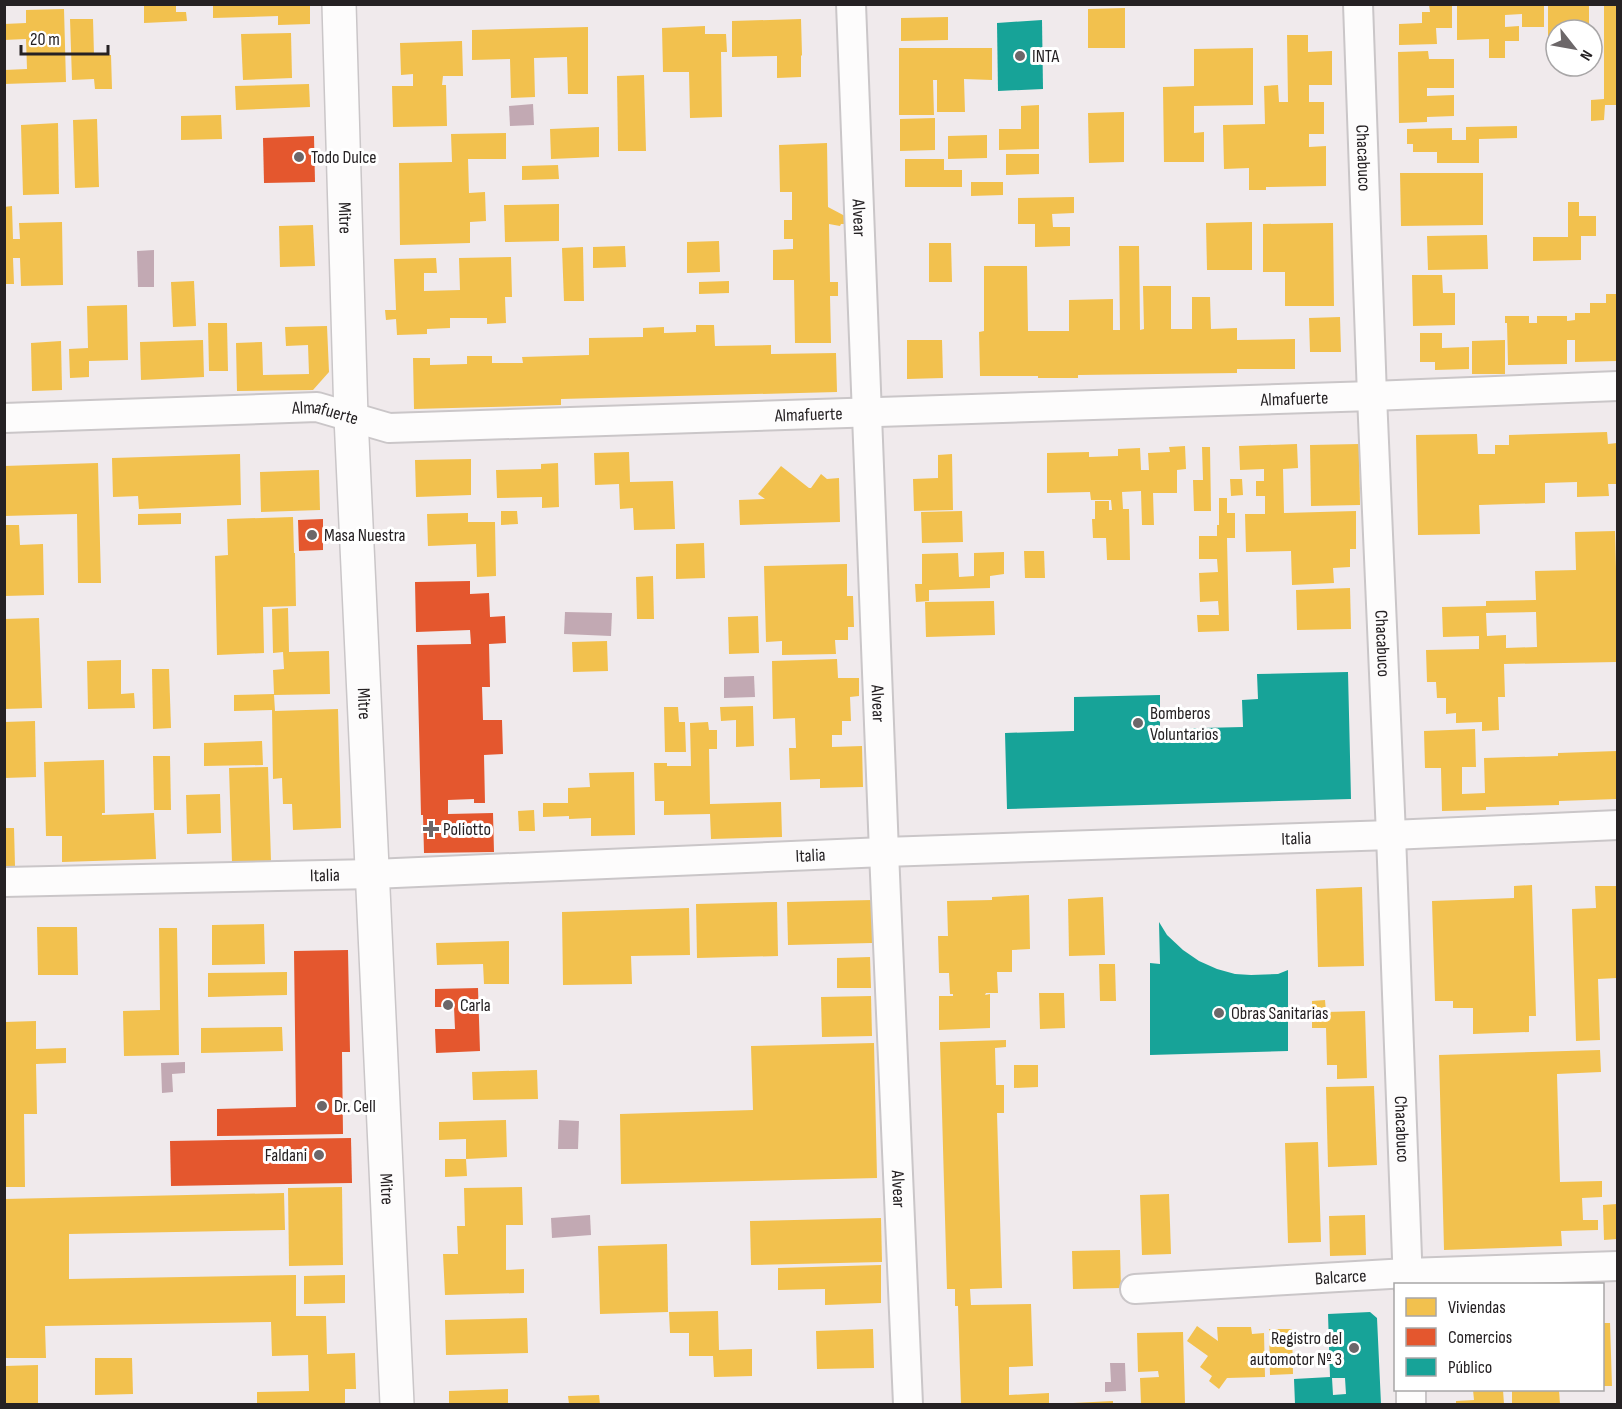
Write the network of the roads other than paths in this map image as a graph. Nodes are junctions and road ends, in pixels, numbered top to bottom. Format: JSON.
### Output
{"nodes":[{"id":1,"x":339,"y":4,"type":"edge"},
{"id":2,"x":852,"y":4,"type":"edge"},
{"id":3,"x":1358,"y":4,"type":"edge"},
{"id":4,"x":1617,"y":386,"type":"edge"},
{"id":5,"x":1372,"y":396,"type":"junction"},
{"id":6,"x":867,"y":413,"type":"junction"},
{"id":7,"x":351,"y":417,"type":"junction"},
{"id":8,"x":4,"y":418,"type":"edge"},
{"id":9,"x":1617,"y":825,"type":"edge"},
{"id":10,"x":1391,"y":835,"type":"junction"},
{"id":11,"x":884,"y":852,"type":"junction"},
{"id":12,"x":372,"y":874,"type":"junction"},
{"id":13,"x":4,"y":882,"type":"edge"},
{"id":14,"x":1617,"y":1266,"type":"edge"},
{"id":15,"x":1407,"y":1279,"type":"edge"},
{"id":16,"x":1135,"y":1289,"type":"dead end"},
{"id":17,"x":398,"y":1404,"type":"edge"},
{"id":18,"x":908,"y":1404,"type":"edge"}],
"edges":[{"from":1,"to":7,"type":"street","name":"Mitre"},
{"from":2,"to":6,"type":"street","name":"Alvear"},
{"from":3,"to":5,"type":"street","name":"Chacabuco"},
{"from":4,"to":5,"type":"street","name":"Almafuerte"},
{"from":5,"to":6,"type":"street","name":"Almafuerte"},
{"from":5,"to":10,"type":"street","name":"Chacabuco"},
{"from":6,"to":7,"type":"street","name":"Almafuerte"},
{"from":6,"to":11,"type":"street","name":"Alvear"},
{"from":7,"to":8,"type":"street","name":"Almafuerte"},
{"from":7,"to":12,"type":"street","name":"Mitre"},
{"from":9,"to":10,"type":"street","name":"Italia"},
{"from":10,"to":11,"type":"street","name":"Italia"},
{"from":10,"to":15,"type":"street","name":"Chacabuco"},
{"from":11,"to":12,"type":"street","name":"Italia"},
{"from":11,"to":18,"type":"street","name":"Alvear"},
{"from":12,"to":13,"type":"street","name":"Italia"},
{"from":12,"to":17,"type":"street","name":"Mitre"},
{"from":14,"to":15,"type":"street","name":"Balcarce"},
{"from":15,"to":16,"type":"street","name":"Balcarce"}]}
